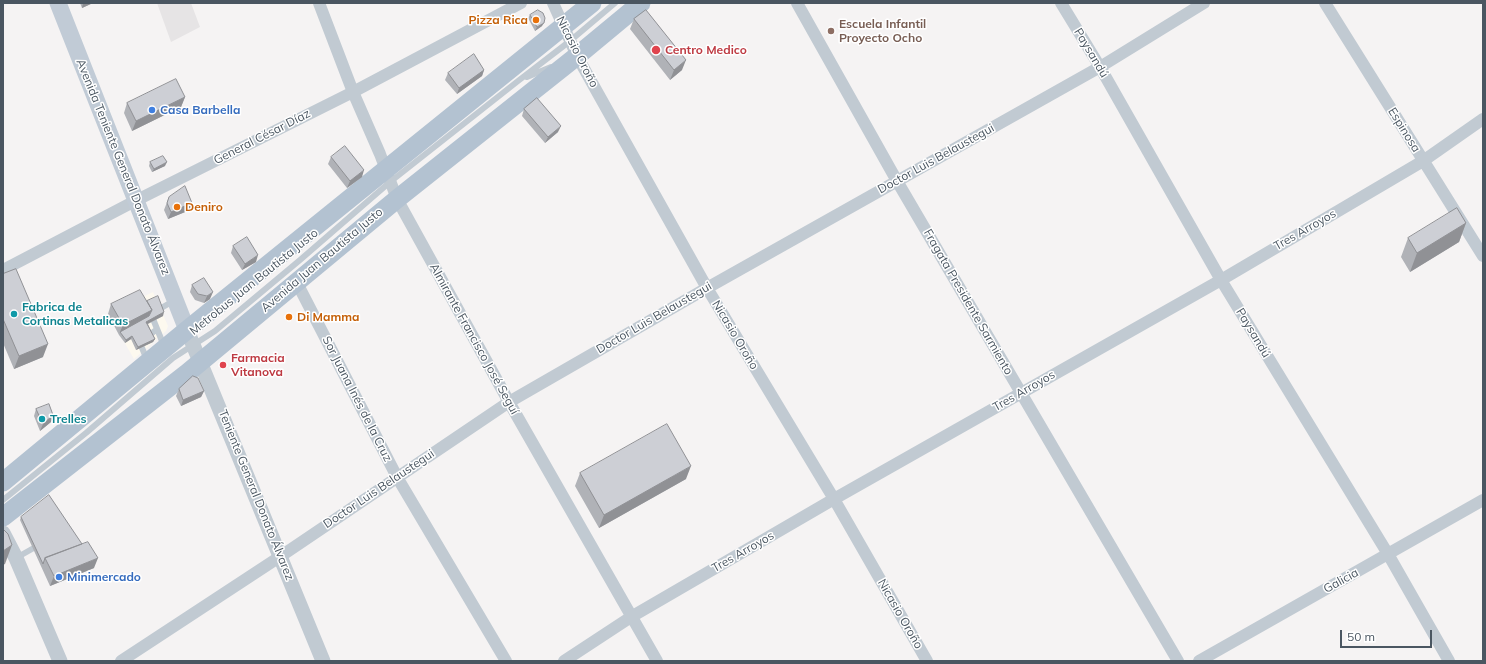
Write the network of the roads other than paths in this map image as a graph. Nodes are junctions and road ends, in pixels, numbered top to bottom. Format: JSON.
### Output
{"nodes":[{"id":1,"x":58,"y":3,"type":"edge"},
{"id":2,"x":319,"y":3,"type":"edge"},
{"id":3,"x":521,"y":3,"type":"edge"},
{"id":4,"x":553,"y":3,"type":"edge"},
{"id":5,"x":592,"y":3,"type":"edge"},
{"id":6,"x":615,"y":3,"type":"edge"},
{"id":7,"x":641,"y":3,"type":"edge"},
{"id":8,"x":797,"y":3,"type":"edge"},
{"id":9,"x":1061,"y":3,"type":"edge"},
{"id":10,"x":1204,"y":3,"type":"edge"},
{"id":11,"x":1325,"y":3,"type":"edge"},
{"id":12,"x":570,"y":41,"type":"junction"},
{"id":13,"x":1100,"y":67,"type":"junction"},
{"id":14,"x":518,"y":80,"type":"junction"},
{"id":15,"x":353,"y":92,"type":"junction"},
{"id":16,"x":1483,"y":119,"type":"edge"},
{"id":17,"x":1423,"y":161,"type":"junction"},
{"id":18,"x":897,"y":181,"type":"junction"},
{"id":19,"x":391,"y":184,"type":"junction"},
{"id":20,"x":135,"y":201,"type":"junction"},
{"id":21,"x":1483,"y":256,"type":"edge"},
{"id":22,"x":3,"y":270,"type":"edge"},
{"id":23,"x":1221,"y":280,"type":"junction"},
{"id":24,"x":296,"y":281,"type":"junction"},
{"id":25,"x":706,"y":288,"type":"junction"},
{"id":26,"x":175,"y":300,"type":"junction"},
{"id":27,"x":157,"y":329,"type":"junction"},
{"id":28,"x":194,"y":346,"type":"junction"},
{"id":29,"x":165,"y":349,"type":"junction"},
{"id":30,"x":149,"y":363,"type":"junction"},
{"id":31,"x":1021,"y":393,"type":"junction"},
{"id":32,"x":508,"y":402,"type":"junction"},
{"id":33,"x":398,"y":477,"type":"junction"},
{"id":34,"x":3,"y":482,"type":"edge"},
{"id":35,"x":834,"y":499,"type":"junction"},
{"id":36,"x":1483,"y":500,"type":"edge"},
{"id":37,"x":15,"y":505,"type":"edge"},
{"id":38,"x":3,"y":517,"type":"edge"},
{"id":39,"x":3,"y":533,"type":"edge"},
{"id":40,"x":38,"y":538,"type":"edge"},
{"id":41,"x":1388,"y":554,"type":"junction"},
{"id":42,"x":281,"y":556,"type":"junction"},
{"id":43,"x":16,"y":558,"type":"junction"},
{"id":44,"x":631,"y":617,"type":"junction"},
{"id":45,"x":60,"y":661,"type":"edge"},
{"id":46,"x":121,"y":661,"type":"edge"},
{"id":47,"x":323,"y":661,"type":"edge"},
{"id":48,"x":506,"y":661,"type":"edge"},
{"id":49,"x":564,"y":661,"type":"edge"},
{"id":50,"x":657,"y":661,"type":"edge"},
{"id":51,"x":927,"y":661,"type":"edge"},
{"id":52,"x":1178,"y":661,"type":"edge"},
{"id":53,"x":1199,"y":661,"type":"edge"},
{"id":54,"x":1449,"y":661,"type":"edge"}],
"edges":[{"from":1,"to":20,"type":"main road","name":"Avenida Teniente General Donato Álvarez"},
{"from":2,"to":15,"type":"street","name":"Almirante Francisco José Seguí"},
{"from":3,"to":15,"type":"street","name":"General César Díaz"},
{"from":4,"to":12,"type":"street","name":"Nicasio Oroño"},
{"from":5,"to":12,"type":"main road","name":"Avenida Juan Bautista Justo"},
{"from":6,"to":12,"type":"lane"},
{"from":7,"to":12,"type":"main road","name":"Avenida Juan Bautista Justo"},
{"from":8,"to":18,"type":"street","name":"Fragata Presidente Sarmiento"},
{"from":9,"to":13,"type":"street","name":"Paysandú"},
{"from":10,"to":13,"type":"street","name":"Doctor Luis Belaustegui"},
{"from":11,"to":17,"type":"street","name":"Espinosa"},
{"from":12,"to":14,"type":"lane"},
{"from":12,"to":14,"type":"lane"},
{"from":12,"to":19,"type":"main road","name":"Avenida Juan Bautista Justo"},
{"from":12,"to":19,"type":"main road","name":"Avenida Juan Bautista Justo"},
{"from":12,"to":25,"type":"street","name":"Nicasio Oroño"},
{"from":13,"to":18,"type":"street","name":"Doctor Luis Belaustegui"},
{"from":13,"to":23,"type":"street","name":"Paysandú"},
{"from":14,"to":19,"type":"lane"},
{"from":15,"to":19,"type":"street","name":"Almirante Francisco José Seguí"},
{"from":15,"to":20,"type":"street","name":"General César Díaz"},
{"from":16,"to":17,"type":"street","name":"Tres Arroyos"},
{"from":17,"to":21,"type":"street","name":"Espinosa"},
{"from":17,"to":23,"type":"street","name":"Tres Arroyos"},
{"from":18,"to":25,"type":"street","name":"Doctor Luis Belaustegui"},
{"from":18,"to":31,"type":"street","name":"Fragata Presidente Sarmiento"},
{"from":19,"to":24,"type":"main road","name":"Avenida Juan Bautista Justo"},
{"from":19,"to":28,"type":"main road","name":"Avenida Juan Bautista Justo"},
{"from":19,"to":32,"type":"street","name":"Almirante Francisco José Seguí"},
{"from":20,"to":22,"type":"street","name":"General César Díaz"},
{"from":20,"to":26,"type":"main road","name":"Avenida Teniente General Donato Álvarez"},
{"from":23,"to":31,"type":"street","name":"Tres Arroyos"},
{"from":23,"to":41,"type":"street","name":"Paysandú"},
{"from":24,"to":28,"type":"main road","name":"Avenida Juan Bautista Justo"},
{"from":24,"to":33,"type":"street","name":"Sor Juana Inés de la Cruz"},
{"from":25,"to":32,"type":"street","name":"Doctor Luis Belaustegui"},
{"from":25,"to":35,"type":"street","name":"Nicasio Oroño"},
{"from":26,"to":27,"type":"lane"},
{"from":26,"to":28,"type":"main road","name":"Avenida Teniente General Donato Álvarez"},
{"from":27,"to":29,"type":"lane"},
{"from":27,"to":30,"type":"lane"},
{"from":28,"to":29,"type":"main road","name":"Avenida Juan Bautista Justo"},
{"from":28,"to":37,"type":"main road","name":"Avenida Juan Bautista Justo"},
{"from":28,"to":42,"type":"street","name":"Teniente General Donato Álvarez"},
{"from":29,"to":30,"type":"main road","name":"Avenida Juan Bautista Justo"},
{"from":30,"to":34,"type":"main road","name":"Avenida Juan Bautista Justo"},
{"from":31,"to":35,"type":"street","name":"Tres Arroyos"},
{"from":31,"to":52,"type":"street","name":"Fragata Presidente Sarmiento"},
{"from":32,"to":33,"type":"street","name":"Doctor Luis Belaustegui"},
{"from":32,"to":44,"type":"street","name":"Almirante Francisco José Seguí"},
{"from":33,"to":42,"type":"street","name":"Doctor Luis Belaustegui"},
{"from":33,"to":48,"type":"street","name":"Sor Juana Inés de la Cruz"},
{"from":35,"to":44,"type":"street","name":"Tres Arroyos"},
{"from":35,"to":51,"type":"street","name":"Nicasio Oroño"},
{"from":36,"to":41,"type":"street","name":"Galicia"},
{"from":37,"to":38,"type":"main road","name":"Avenida Juan Bautista Justo"},
{"from":39,"to":43,"type":"street"},
{"from":40,"to":43,"type":"lane"},
{"from":41,"to":53,"type":"street","name":"Galicia"},
{"from":41,"to":54,"type":"street","name":"Paysandú"},
{"from":42,"to":46,"type":"street","name":"Doctor Luis Belaustegui"},
{"from":42,"to":47,"type":"street","name":"Teniente General Donato Álvarez"},
{"from":43,"to":45,"type":"street"},
{"from":44,"to":49,"type":"street","name":"Tres Arroyos"},
{"from":44,"to":50,"type":"street","name":"Almirante Francisco José Seguí"}]}
